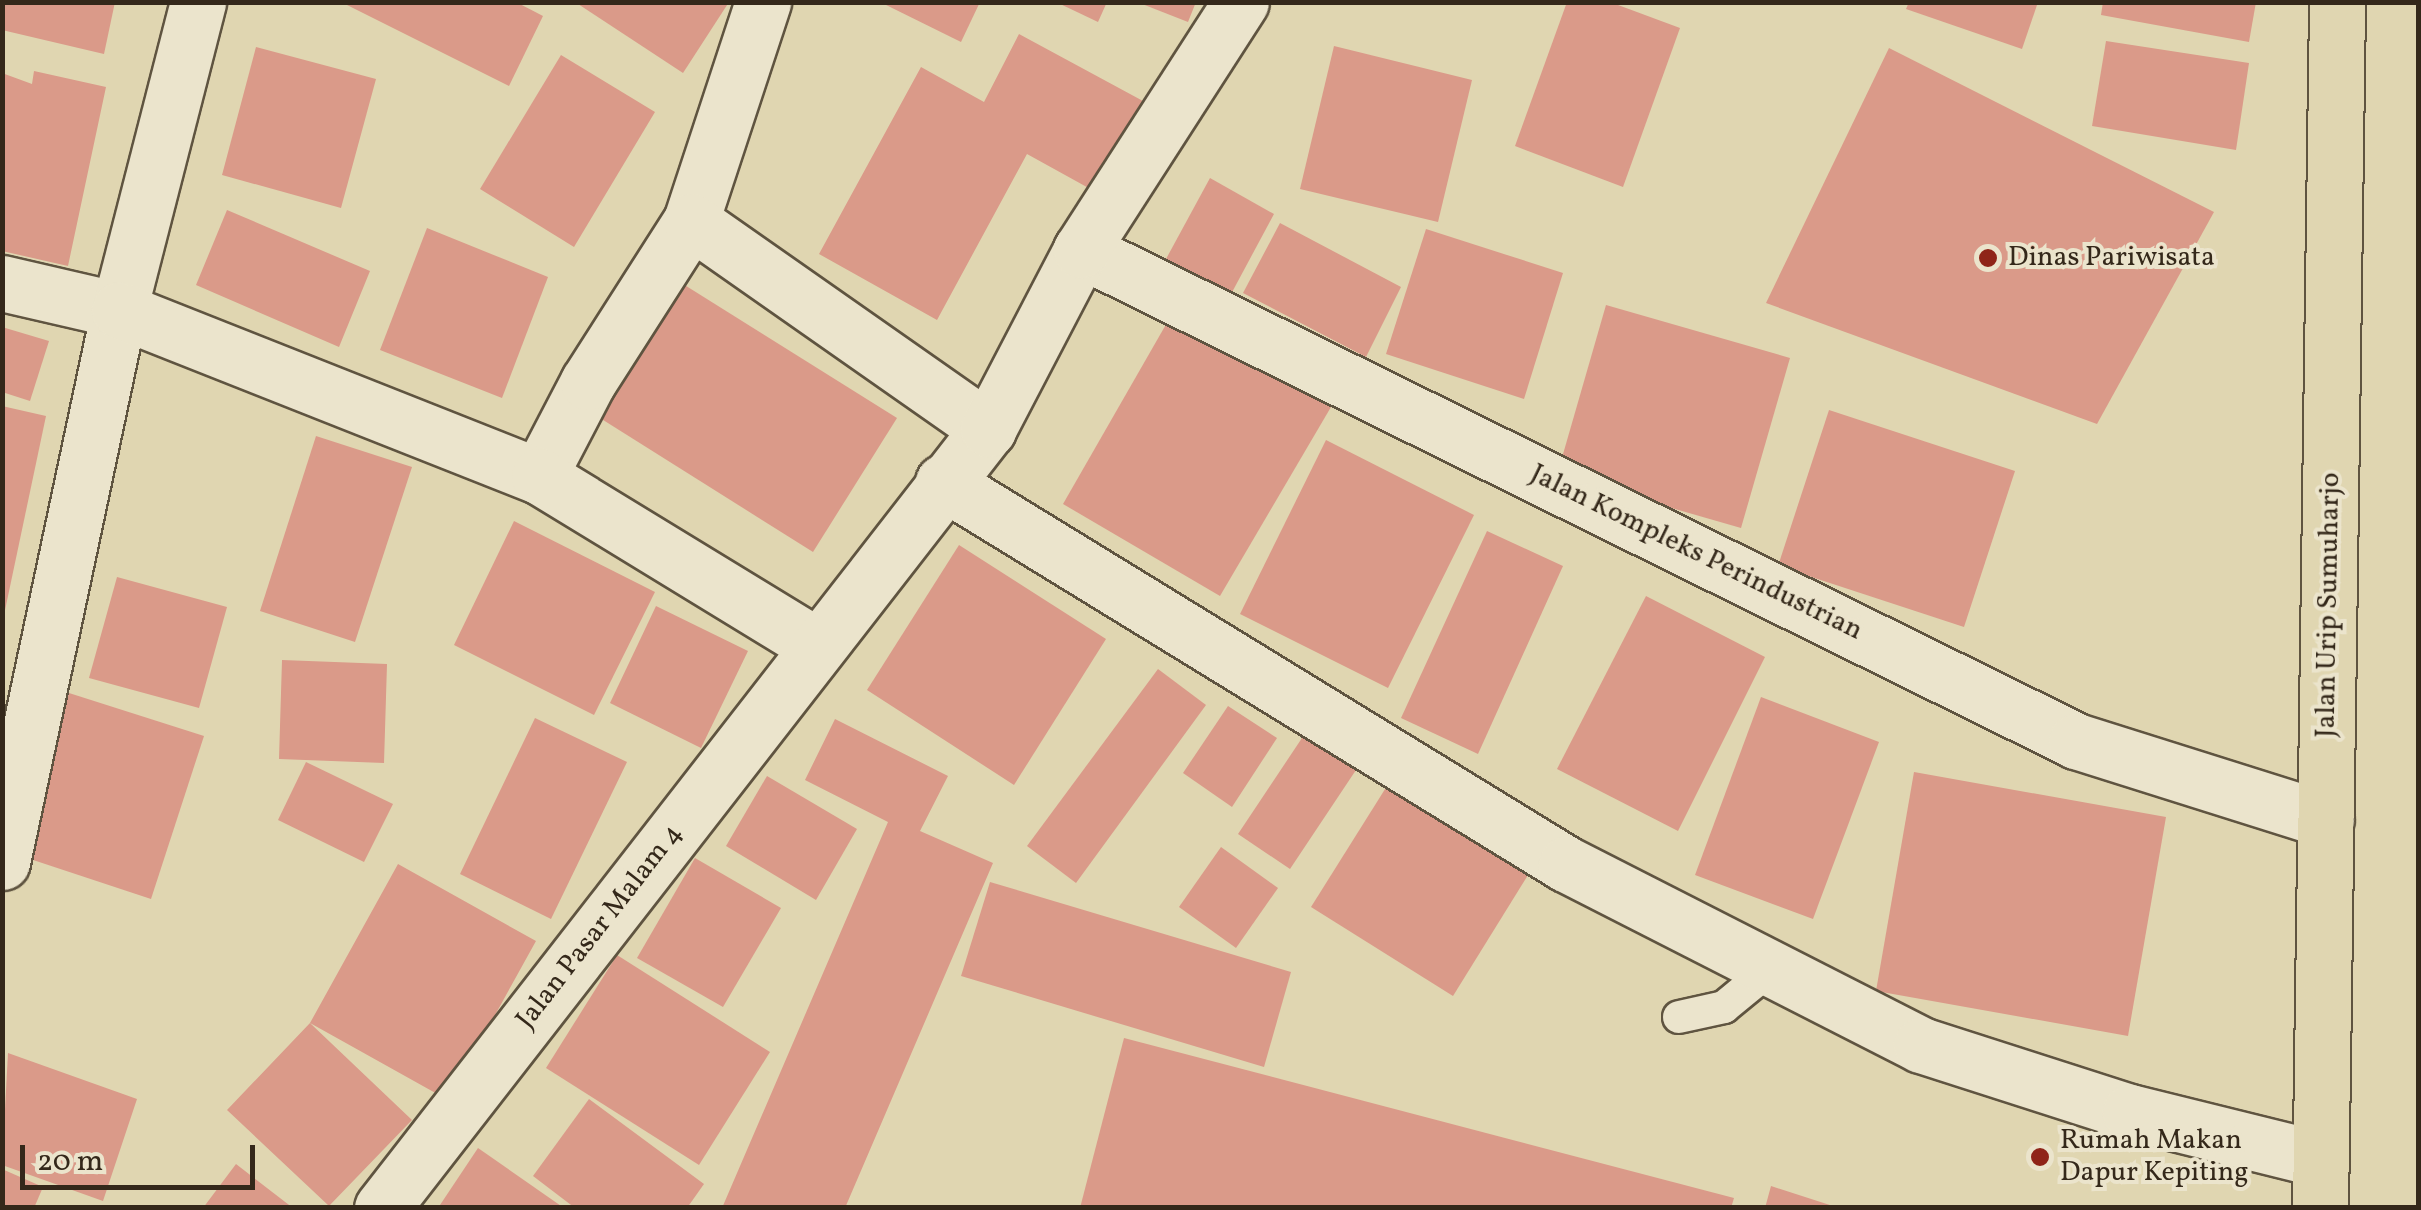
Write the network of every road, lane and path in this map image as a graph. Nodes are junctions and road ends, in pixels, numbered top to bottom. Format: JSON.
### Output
{"nodes":[{"id":1,"x":198,"y":2,"type":"edge"},
{"id":2,"x":763,"y":2,"type":"edge"},
{"id":3,"x":1240,"y":2,"type":"edge"},
{"id":4,"x":2338,"y":2,"type":"edge"},
{"id":5,"x":691,"y":221,"type":"junction"},
{"id":6,"x":1081,"y":250,"type":"junction"},
{"id":7,"x":2,"y":282,"type":"edge"},
{"id":8,"x":120,"y":310,"type":"junction"},
{"id":9,"x":988,"y":428,"type":"junction"},
{"id":10,"x":539,"y":476,"type":"junction"},
{"id":11,"x":943,"y":482,"type":"junction"},
{"id":12,"x":817,"y":646,"type":"junction"},
{"id":13,"x":2326,"y":820,"type":"junction"},
{"id":14,"x":2,"y":862,"type":"edge"},
{"id":15,"x":1769,"y":970,"type":"junction"},
{"id":16,"x":1679,"y":1017,"type":"dead end"},
{"id":17,"x":2320,"y":1183,"type":"edge"},
{"id":18,"x":382,"y":1208,"type":"edge"}],
"edges":[{"from":1,"to":8,"type":"street"},
{"from":2,"to":5,"type":"street"},
{"from":3,"to":6,"type":"street","name":"Jalan Pasar Malam 4"},
{"from":4,"to":13,"type":"highway","name":"Jalan Urip Sumuharjo"},
{"from":5,"to":9,"type":"street"},
{"from":5,"to":10,"type":"street"},
{"from":6,"to":9,"type":"street","name":"Jalan Pasar Malam 4"},
{"from":6,"to":13,"type":"street","name":"Jalan Kompleks Perindustrian"},
{"from":7,"to":8,"type":"street"},
{"from":8,"to":10,"type":"street"},
{"from":8,"to":14,"type":"street"},
{"from":9,"to":11,"type":"street","name":"Jalan Pasar Malam 4"},
{"from":10,"to":12,"type":"street"},
{"from":11,"to":12,"type":"street","name":"Jalan Pasar Malam 4"},
{"from":11,"to":15,"type":"street"},
{"from":12,"to":18,"type":"street","name":"Jalan Pasar Malam 4"},
{"from":13,"to":17,"type":"highway","name":"Jalan Urip Sumuharjo"},
{"from":15,"to":16,"type":"lane"},
{"from":15,"to":17,"type":"street"}]}
